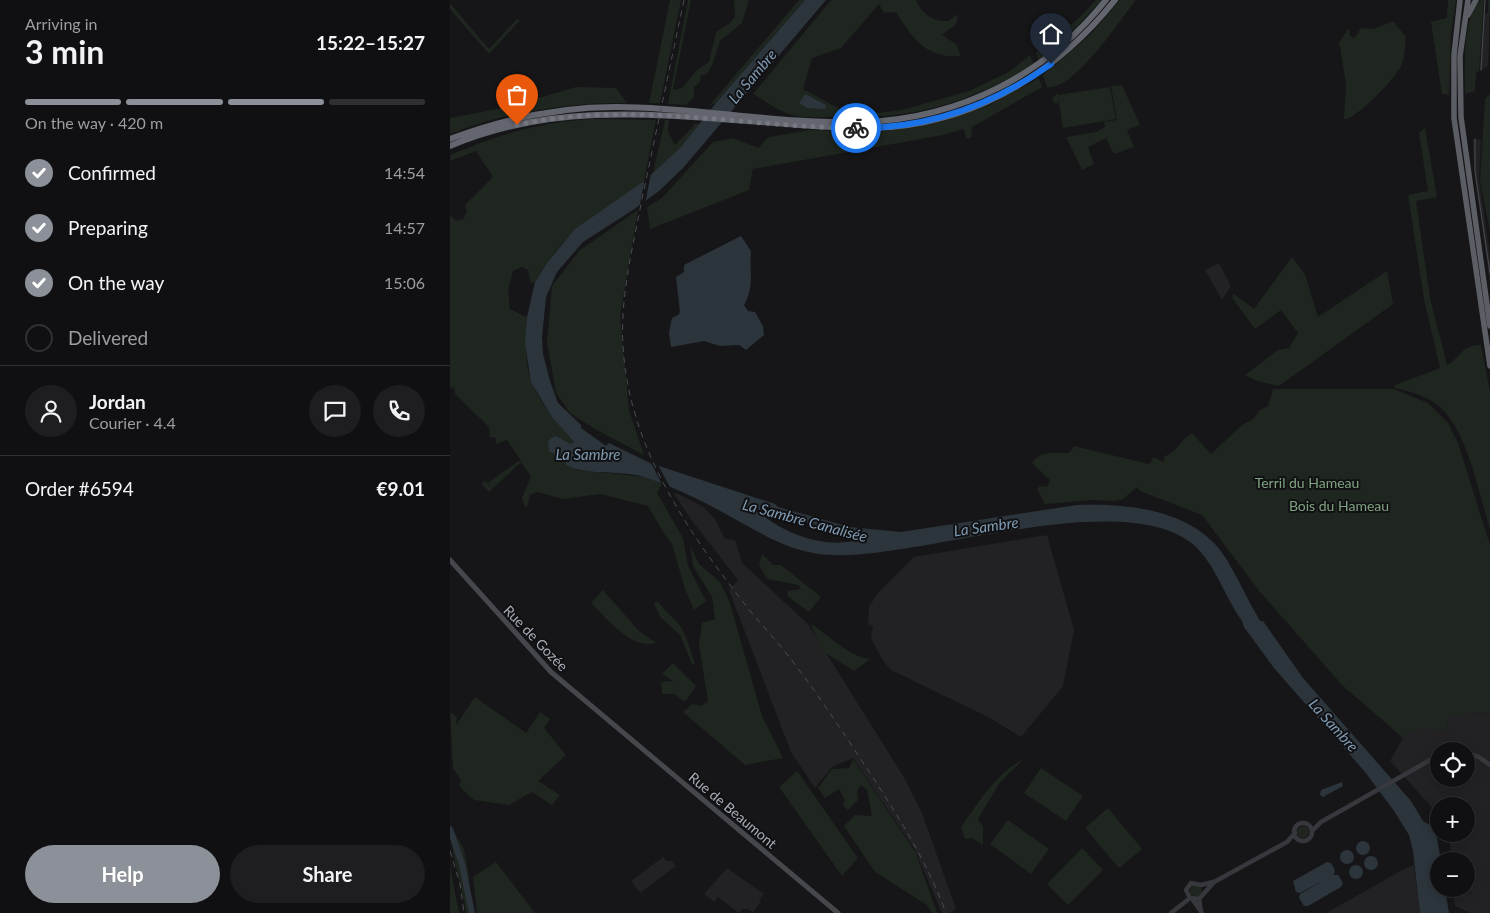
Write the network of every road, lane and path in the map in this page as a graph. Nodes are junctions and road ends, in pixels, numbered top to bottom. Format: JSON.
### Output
{"nodes":[{"id":1,"x":1106,"y":0,"type":"edge"},
{"id":2,"x":1115,"y":0,"type":"edge"},
{"id":3,"x":1460,"y":0,"type":"edge"},
{"id":4,"x":1468,"y":0,"type":"edge"},
{"id":5,"x":1476,"y":0,"type":"edge"},
{"id":6,"x":1463,"y":29,"type":"junction"},
{"id":7,"x":615,"y":110,"type":"junction"},
{"id":8,"x":787,"y":121,"type":"junction"},
{"id":9,"x":450,"y":139,"type":"edge"},
{"id":10,"x":450,"y":146,"type":"edge"},
{"id":11,"x":1484,"y":310,"type":"junction"},
{"id":12,"x":1490,"y":326,"type":"edge"},
{"id":13,"x":1490,"y":366,"type":"edge"},
{"id":14,"x":450,"y":560,"type":"edge"},
{"id":15,"x":613,"y":725,"type":"joint"},
{"id":16,"x":1475,"y":756,"type":"edge"},
{"id":17,"x":1430,"y":760,"type":"edge"},
{"id":18,"x":1490,"y":765,"type":"edge"},
{"id":19,"x":1322,"y":822,"type":"junction"},
{"id":20,"x":1309,"y":825,"type":"junction"},
{"id":21,"x":1312,"y":831,"type":"junction"},
{"id":22,"x":1295,"y":833,"type":"junction"},
{"id":23,"x":1298,"y":839,"type":"junction"},
{"id":24,"x":1287,"y":842,"type":"junction"},
{"id":25,"x":1214,"y":882,"type":"junction"},
{"id":26,"x":1201,"y":885,"type":"junction"},
{"id":27,"x":1204,"y":891,"type":"junction"},
{"id":28,"x":1191,"y":899,"type":"junction"},
{"id":29,"x":1199,"y":899,"type":"junction"},
{"id":30,"x":1201,"y":912,"type":"edge"},
{"id":31,"x":838,"y":913,"type":"edge"},
{"id":32,"x":1171,"y":913,"type":"edge"}],
"edges":[{"from":1,"to":8,"type":"highway"},
{"from":2,"to":8,"type":"highway"},
{"from":3,"to":11,"type":"highway"},
{"from":4,"to":6,"type":"highway"},
{"from":5,"to":6,"type":"highway"},
{"from":6,"to":11,"type":"highway"},
{"from":7,"to":8,"type":"highway"},
{"from":7,"to":9,"type":"highway"},
{"from":7,"to":10,"type":"highway"},
{"from":11,"to":12,"type":"highway"},
{"from":11,"to":13,"type":"highway"},
{"from":14,"to":15,"type":"main road","name":"Rue de Gozée"},
{"from":15,"to":31,"type":"main road","name":"Rue de Beaumont"},
{"from":16,"to":18,"type":"street"},
{"from":17,"to":19,"type":"street"},
{"from":19,"to":20,"type":"street"},
{"from":19,"to":21,"type":"street"},
{"from":20,"to":21,"type":"street"},
{"from":20,"to":22,"type":"street"},
{"from":21,"to":23,"type":"street"},
{"from":22,"to":23,"type":"street"},
{"from":22,"to":24,"type":"street"},
{"from":23,"to":24,"type":"street"},
{"from":24,"to":25,"type":"street"},
{"from":25,"to":26,"type":"street"},
{"from":25,"to":27,"type":"street"},
{"from":26,"to":27,"type":"street"},
{"from":26,"to":28,"type":"street"},
{"from":27,"to":29,"type":"street"},
{"from":28,"to":29,"type":"street"},
{"from":28,"to":30,"type":"street"},
{"from":28,"to":32,"type":"street"},
{"from":29,"to":30,"type":"street"}]}
